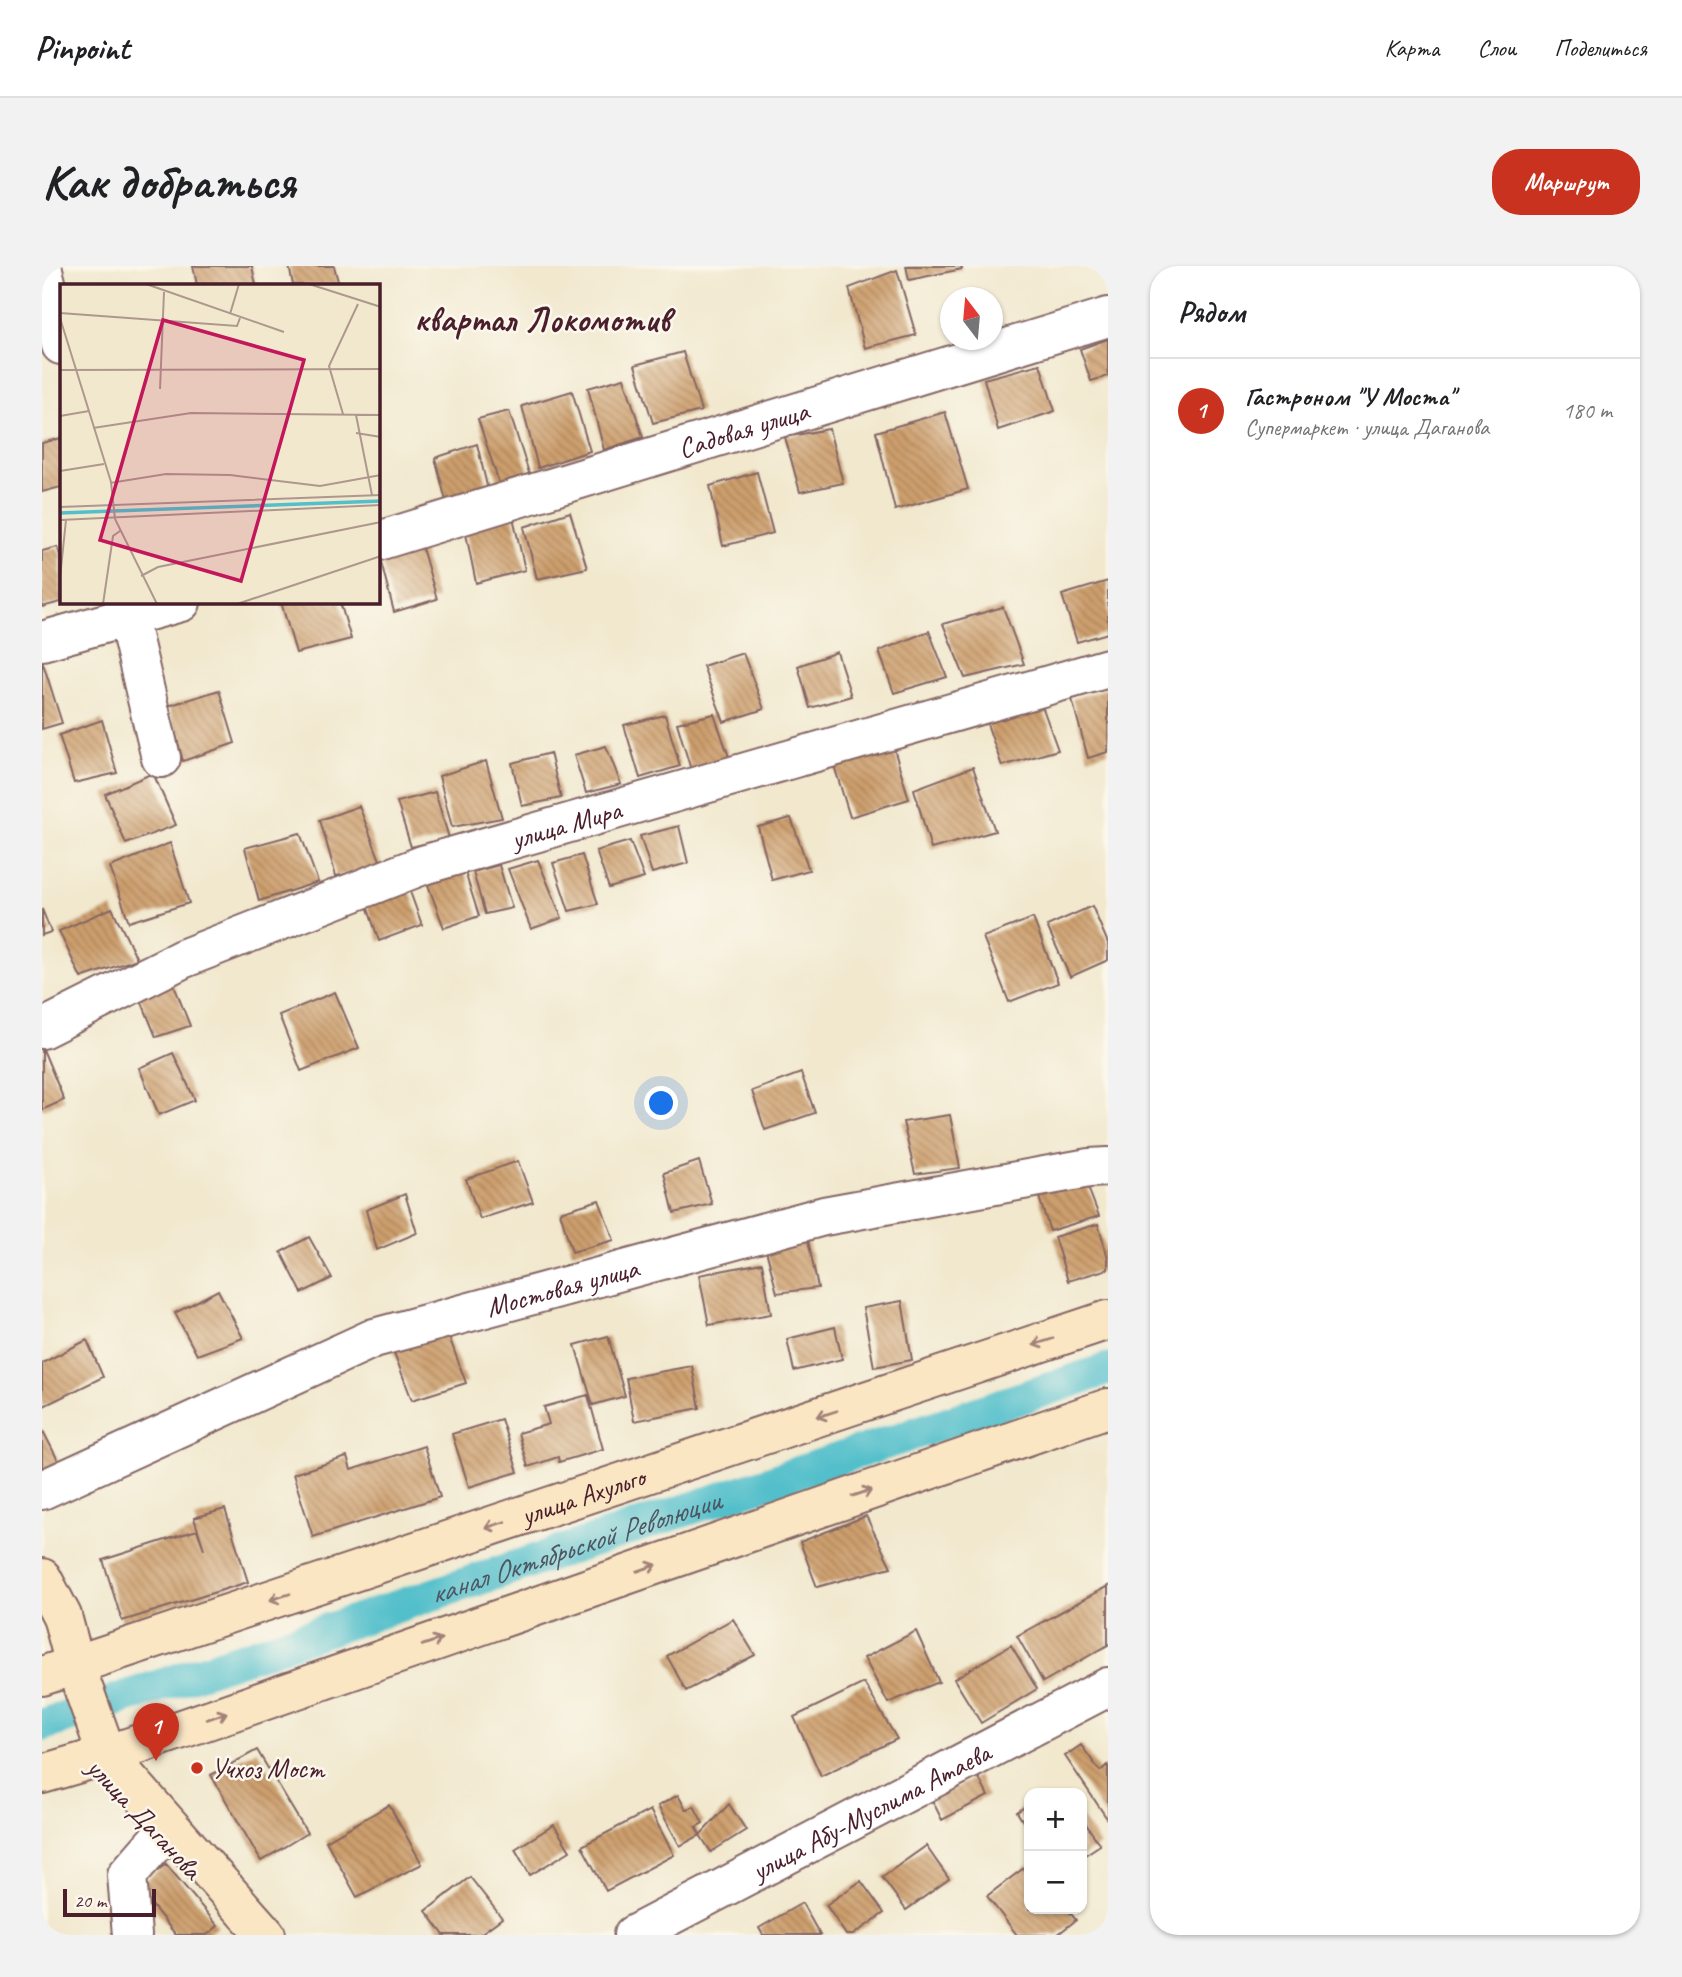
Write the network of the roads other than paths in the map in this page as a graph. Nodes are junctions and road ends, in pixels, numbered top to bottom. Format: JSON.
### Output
{"nodes":[{"id":1,"x":62,"y":266,"type":"edge"},
{"id":2,"x":42,"y":269,"type":"edge"},
{"id":3,"x":1108,"y":317,"type":"edge"},
{"id":4,"x":60,"y":341,"type":"edge"},
{"id":5,"x":380,"y":540,"type":"edge"},
{"id":6,"x":167,"y":604,"type":"edge"},
{"id":7,"x":126,"y":610,"type":"edge"},
{"id":8,"x":42,"y":641,"type":"edge"},
{"id":9,"x":1108,"y":668,"type":"edge"},
{"id":10,"x":161,"y":758,"type":"dead end"},
{"id":11,"x":42,"y":1029,"type":"edge"},
{"id":12,"x":1108,"y":1167,"type":"edge"},
{"id":13,"x":1108,"y":1320,"type":"edge"},
{"id":14,"x":1108,"y":1408,"type":"edge"},
{"id":15,"x":42,"y":1490,"type":"edge"},
{"id":16,"x":42,"y":1578,"type":"edge"},
{"id":17,"x":42,"y":1607,"type":"edge"},
{"id":18,"x":59,"y":1670,"type":"edge"},
{"id":19,"x":1108,"y":1687,"type":"edge"},
{"id":20,"x":96,"y":1758,"type":"junction"},
{"id":21,"x":42,"y":1774,"type":"edge"},
{"id":22,"x":164,"y":1831,"type":"junction"},
{"id":23,"x":132,"y":1935,"type":"edge"},
{"id":24,"x":251,"y":1935,"type":"edge"},
{"id":25,"x":266,"y":1935,"type":"edge"},
{"id":26,"x":634,"y":1935,"type":"edge"}],
"edges":[{"from":1,"to":2,"type":"street"},
{"from":2,"to":4,"type":"street"},
{"from":3,"to":5,"type":"street","name":"Садовая улица"},
{"from":6,"to":7,"type":"street"},
{"from":7,"to":8,"type":"street"},
{"from":7,"to":10,"type":"street"},
{"from":9,"to":11,"type":"street","name":"улица Мира"},
{"from":12,"to":15,"type":"street","name":"Мостовая улица"},
{"from":13,"to":18,"type":"main road","name":"улица Ахульго","one_way":true},
{"from":20,"to":14,"type":"main road","one_way":true},
{"from":16,"to":18,"type":"main road","name":"улица Даганова"},
{"from":17,"to":18,"type":"main road","name":"улица Даганова"},
{"from":18,"to":20,"type":"main road","name":"улица Даганова"},
{"from":19,"to":26,"type":"street","name":"улица Абу-Муслима Атаева"},
{"from":20,"to":21,"type":"main road"},
{"from":20,"to":22,"type":"main road","name":"улица Даганова"},
{"from":22,"to":23,"type":"street"},
{"from":22,"to":24,"type":"main road","name":"улица Даганова"},
{"from":22,"to":25,"type":"main road","name":"улица Даганова"}]}
